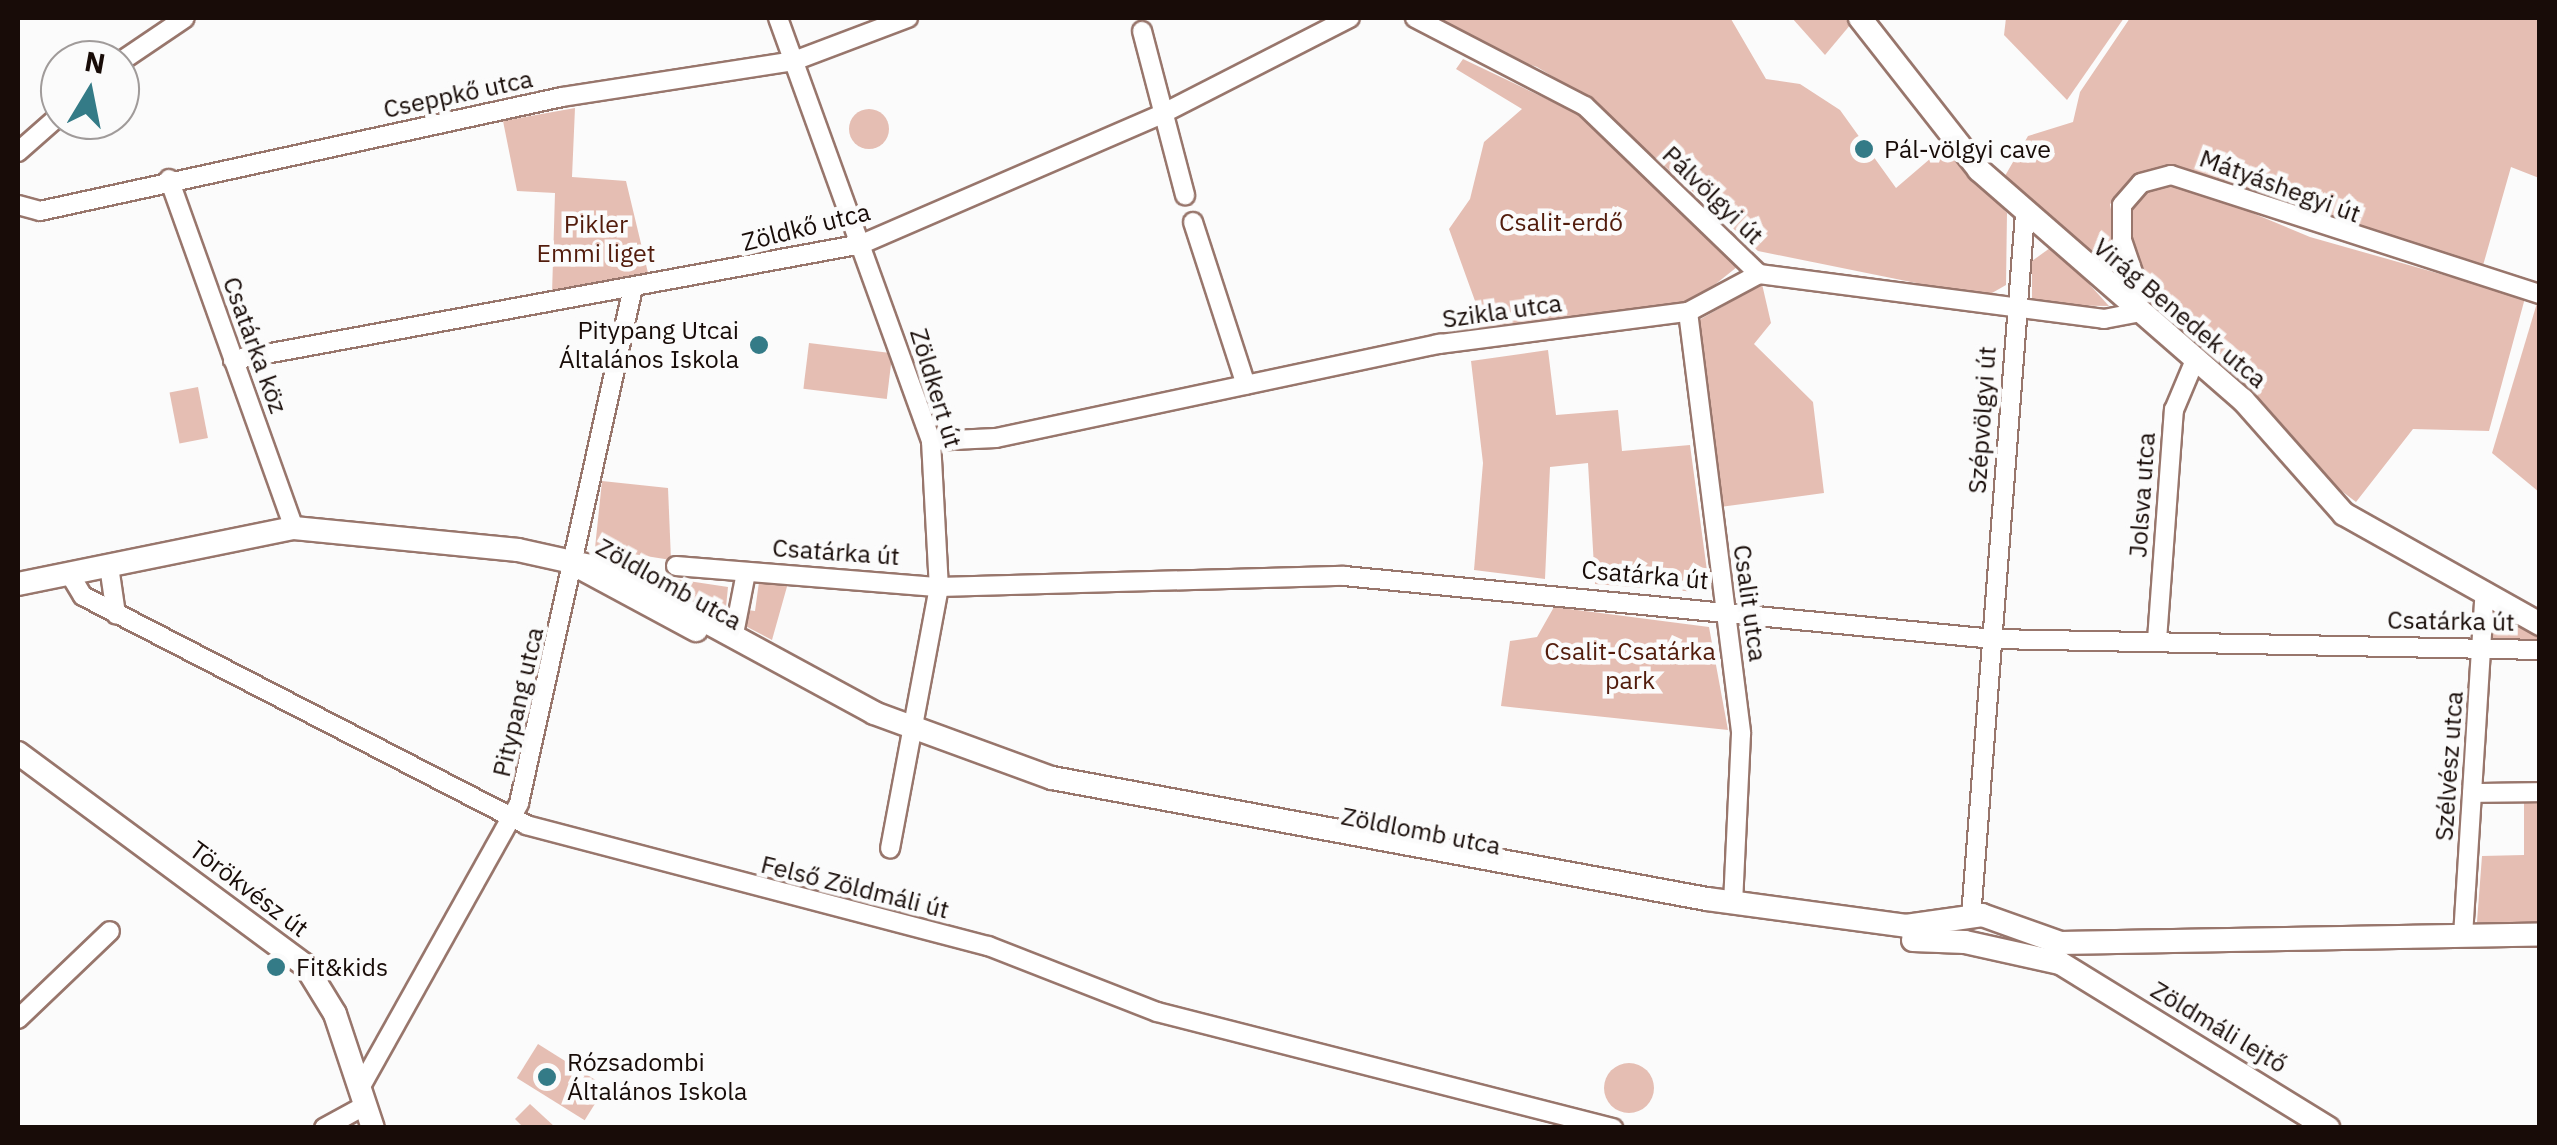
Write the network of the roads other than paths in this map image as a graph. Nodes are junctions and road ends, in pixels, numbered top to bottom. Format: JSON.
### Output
{"nodes":[{"id":1,"x":186,"y":18,"type":"edge"},
{"id":2,"x":778,"y":18,"type":"edge"},
{"id":3,"x":908,"y":18,"type":"edge"},
{"id":4,"x":1350,"y":18,"type":"edge"},
{"id":5,"x":1415,"y":18,"type":"edge"},
{"id":6,"x":1860,"y":18,"type":"edge"},
{"id":7,"x":1142,"y":31,"type":"dead end"},
{"id":8,"x":140,"y":49,"type":"edge"},
{"id":9,"x":794,"y":61,"type":"junction"},
{"id":10,"x":1162,"y":114,"type":"junction"},
{"id":11,"x":40,"y":133,"type":"edge"},
{"id":12,"x":18,"y":152,"type":"edge"},
{"id":13,"x":169,"y":179,"type":"junction"},
{"id":14,"x":1185,"y":195,"type":"dead end"},
{"id":15,"x":18,"y":204,"type":"edge"},
{"id":16,"x":2025,"y":214,"type":"junction"},
{"id":17,"x":1193,"y":222,"type":"dead end"},
{"id":18,"x":862,"y":244,"type":"junction"},
{"id":19,"x":1760,"y":274,"type":"junction"},
{"id":20,"x":632,"y":292,"type":"junction"},
{"id":21,"x":2540,"y":294,"type":"edge"},
{"id":22,"x":2018,"y":308,"type":"junction"},
{"id":23,"x":1688,"y":312,"type":"junction"},
{"id":24,"x":2134,"y":313,"type":"junction"},
{"id":25,"x":234,"y":360,"type":"junction"},
{"id":26,"x":2195,"y":360,"type":"junction"},
{"id":27,"x":1246,"y":385,"type":"junction"},
{"id":28,"x":931,"y":441,"type":"junction"},
{"id":29,"x":294,"y":528,"type":"junction"},
{"id":30,"x":574,"y":564,"type":"junction"},
{"id":31,"x":109,"y":566,"type":"junction"},
{"id":32,"x":676,"y":566,"type":"dead end"},
{"id":33,"x":746,"y":573,"type":"junction"},
{"id":34,"x":70,"y":574,"type":"junction"},
{"id":35,"x":18,"y":584,"type":"edge"},
{"id":36,"x":940,"y":587,"type":"junction"},
{"id":37,"x":2484,"y":600,"type":"junction"},
{"id":38,"x":1724,"y":609,"type":"junction"},
{"id":39,"x":116,"y":614,"type":"junction"},
{"id":40,"x":2540,"y":624,"type":"edge"},
{"id":41,"x":734,"y":634,"type":"junction"},
{"id":42,"x":1994,"y":639,"type":"junction"},
{"id":43,"x":2156,"y":640,"type":"junction"},
{"id":44,"x":2482,"y":650,"type":"junction"},
{"id":45,"x":2540,"y":650,"type":"edge"},
{"id":46,"x":765,"y":660,"type":"junction"},
{"id":47,"x":912,"y":739,"type":"junction"},
{"id":48,"x":18,"y":754,"type":"edge"},
{"id":49,"x":2540,"y":792,"type":"edge"},
{"id":50,"x":2472,"y":793,"type":"junction"},
{"id":51,"x":513,"y":820,"type":"junction"},
{"id":52,"x":890,"y":848,"type":"dead end"},
{"id":53,"x":1731,"y":909,"type":"junction"},
{"id":54,"x":1972,"y":924,"type":"junction"},
{"id":55,"x":110,"y":931,"type":"dead end"},
{"id":56,"x":2540,"y":935,"type":"edge"},
{"id":57,"x":2463,"y":936,"type":"junction"},
{"id":58,"x":2066,"y":958,"type":"junction"},
{"id":59,"x":18,"y":1019,"type":"edge"},
{"id":60,"x":366,"y":1107,"type":"edge"},
{"id":61,"x":324,"y":1128,"type":"edge"},
{"id":62,"x":1614,"y":1128,"type":"edge"},
{"id":63,"x":2328,"y":1128,"type":"edge"}],
"edges":[{"from":1,"to":8,"type":"street"},
{"from":2,"to":9,"type":"street","name":"Zöldkert út"},
{"from":3,"to":9,"type":"street","name":"Cseppkő utca"},
{"from":4,"to":10,"type":"street","name":"Zöldkő utca"},
{"from":5,"to":19,"type":"street","name":"Pálvölgyi út"},
{"from":6,"to":16,"type":"street"},
{"from":7,"to":10,"type":"street"},
{"from":9,"to":13,"type":"street","name":"Cseppkő utca"},
{"from":9,"to":18,"type":"street","name":"Zöldkert út"},
{"from":10,"to":14,"type":"street"},
{"from":10,"to":18,"type":"street","name":"Zöldkő utca"},
{"from":11,"to":12,"type":"street"},
{"from":13,"to":15,"type":"street","name":"Cseppkő utca"},
{"from":13,"to":25,"type":"street","name":"Csatárka köz"},
{"from":16,"to":22,"type":"street","name":"Szépvölgyi út"},
{"from":16,"to":24,"type":"street","name":"Virág Benedek utca"},
{"from":17,"to":27,"type":"street"},
{"from":18,"to":20,"type":"street","name":"Zöldkő utca"},
{"from":18,"to":28,"type":"street","name":"Zöldkert út"},
{"from":19,"to":22,"type":"street","name":"Pálvölgyi út"},
{"from":19,"to":23,"type":"street","name":"Szikla utca"},
{"from":20,"to":25,"type":"street","name":"Zöldkő utca"},
{"from":20,"to":30,"type":"street","name":"Pitypang utca"},
{"from":21,"to":24,"type":"street","name":"Mátyáshegyi út"},
{"from":22,"to":24,"type":"street","name":"Pálvölgyi út"},
{"from":22,"to":42,"type":"street","name":"Szépvölgyi út"},
{"from":23,"to":27,"type":"street","name":"Szikla utca"},
{"from":23,"to":38,"type":"street","name":"Csalit utca"},
{"from":24,"to":26,"type":"street","name":"Virág Benedek utca"},
{"from":25,"to":29,"type":"street","name":"Csatárka köz"},
{"from":26,"to":37,"type":"street","name":"Virág Benedek utca"},
{"from":26,"to":43,"type":"street","name":"Jolsva utca"},
{"from":27,"to":28,"type":"street","name":"Szikla utca"},
{"from":28,"to":36,"type":"street","name":"Zöldkert út"},
{"from":29,"to":30,"type":"street"},
{"from":29,"to":31,"type":"street"},
{"from":30,"to":41,"type":"street","name":"Zöldlomb utca"},
{"from":30,"to":46,"type":"street","name":"Zöldlomb utca"},
{"from":30,"to":51,"type":"street","name":"Pitypang utca"},
{"from":31,"to":34,"type":"street"},
{"from":31,"to":39,"type":"street"},
{"from":32,"to":33,"type":"street","name":"Csatárka út"},
{"from":33,"to":36,"type":"street","name":"Csatárka út"},
{"from":33,"to":41,"type":"street","name":"Csatárka út"},
{"from":34,"to":35,"type":"street"},
{"from":34,"to":39,"type":"street","name":"Felső Zöldmáli út"},
{"from":36,"to":38,"type":"street","name":"Csatárka út"},
{"from":36,"to":47,"type":"street","name":"Zöldkert út"},
{"from":37,"to":40,"type":"street","name":"Virág Benedek utca"},
{"from":37,"to":44,"type":"street","name":"Szélvész utca"},
{"from":38,"to":42,"type":"street","name":"Csatárka út"},
{"from":38,"to":53,"type":"street","name":"Csalit utca"},
{"from":39,"to":51,"type":"street","name":"Felső Zöldmáli út"},
{"from":41,"to":46,"type":"street","name":"Zöldlomb utca"},
{"from":42,"to":43,"type":"street","name":"Csatárka út"},
{"from":42,"to":54,"type":"street","name":"Szépvölgyi út"},
{"from":43,"to":44,"type":"street","name":"Csatárka út"},
{"from":44,"to":45,"type":"street","name":"Csatárka út"},
{"from":44,"to":50,"type":"street","name":"Szélvész utca"},
{"from":46,"to":47,"type":"street","name":"Zöldlomb utca"},
{"from":47,"to":52,"type":"street","name":"Zöldkert út"},
{"from":47,"to":53,"type":"street","name":"Zöldlomb utca"},
{"from":48,"to":60,"type":"street","name":"Törökvész út"},
{"from":49,"to":50,"type":"street"},
{"from":50,"to":57,"type":"street","name":"Szélvész utca"},
{"from":51,"to":60,"type":"street","name":"Pitypang utca"},
{"from":51,"to":62,"type":"street","name":"Felső Zöldmáli út"},
{"from":53,"to":54,"type":"street","name":"Zöldlomb utca"},
{"from":54,"to":58,"type":"street"},
{"from":54,"to":58,"type":"street"},
{"from":55,"to":59,"type":"street"},
{"from":56,"to":57,"type":"street"},
{"from":57,"to":58,"type":"street"},
{"from":58,"to":63,"type":"street","name":"Zöldmáli lejtő"},
{"from":60,"to":61,"type":"street"}]}
